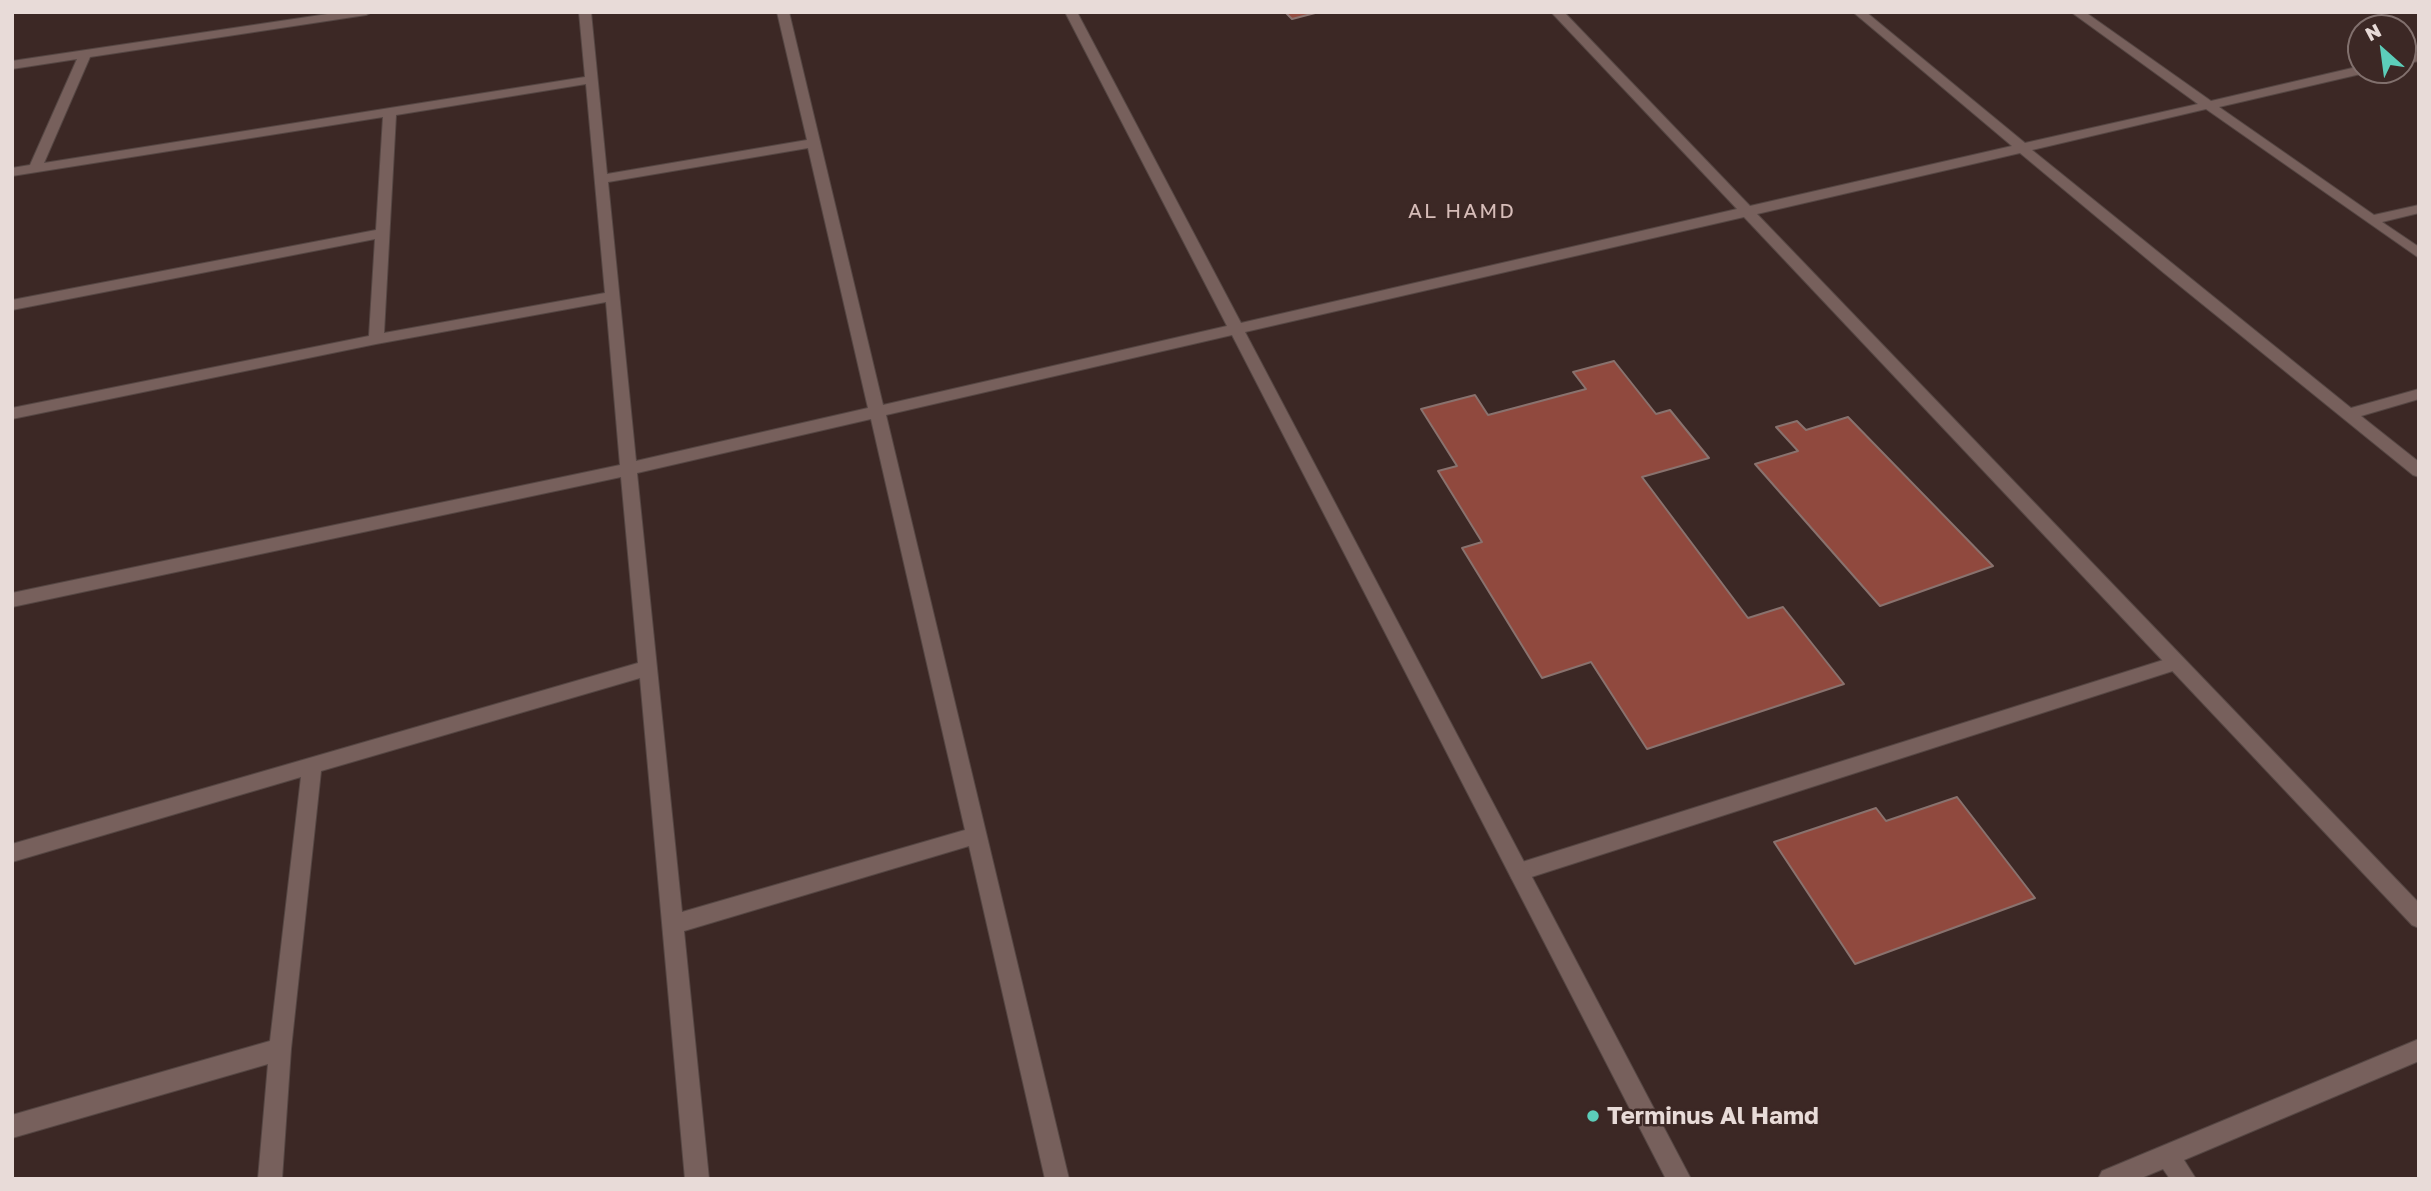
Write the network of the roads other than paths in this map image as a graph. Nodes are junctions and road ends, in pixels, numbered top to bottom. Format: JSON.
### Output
{"nodes":[{"id":1,"x":366,"y":12,"type":"edge"},
{"id":2,"x":585,"y":12,"type":"edge"},
{"id":3,"x":783,"y":12,"type":"edge"},
{"id":4,"x":1071,"y":12,"type":"edge"},
{"id":5,"x":1557,"y":12,"type":"edge"},
{"id":6,"x":1859,"y":12,"type":"edge"},
{"id":7,"x":2077,"y":12,"type":"edge"},
{"id":8,"x":85,"y":55,"type":"junction"},
{"id":9,"x":12,"y":65,"type":"edge"},
{"id":10,"x":2347,"y":73,"type":"edge"},
{"id":11,"x":592,"y":80,"type":"junction"},
{"id":12,"x":2208,"y":103,"type":"junction"},
{"id":13,"x":390,"y":111,"type":"junction"},
{"id":14,"x":814,"y":143,"type":"junction"},
{"id":15,"x":2021,"y":148,"type":"junction"},
{"id":16,"x":35,"y":169,"type":"junction"},
{"id":17,"x":12,"y":172,"type":"edge"},
{"id":18,"x":601,"y":179,"type":"junction"},
{"id":19,"x":2419,"y":209,"type":"edge"},
{"id":20,"x":1748,"y":211,"type":"junction"},
{"id":21,"x":2372,"y":220,"type":"junction"},
{"id":22,"x":382,"y":233,"type":"junction"},
{"id":23,"x":2419,"y":254,"type":"edge"},
{"id":24,"x":612,"y":296,"type":"junction"},
{"id":25,"x":12,"y":305,"type":"edge"},
{"id":26,"x":1235,"y":327,"type":"junction"},
{"id":27,"x":376,"y":339,"type":"junction"},
{"id":28,"x":2419,"y":394,"type":"edge"},
{"id":29,"x":877,"y":412,"type":"junction"},
{"id":30,"x":12,"y":414,"type":"edge"},
{"id":31,"x":2349,"y":414,"type":"junction"},
{"id":32,"x":629,"y":469,"type":"junction"},
{"id":33,"x":2419,"y":471,"type":"edge"},
{"id":34,"x":12,"y":600,"type":"edge"},
{"id":35,"x":2176,"y":663,"type":"junction"},
{"id":36,"x":648,"y":668,"type":"junction"},
{"id":37,"x":312,"y":766,"type":"junction"},
{"id":38,"x":976,"y":835,"type":"junction"},
{"id":39,"x":12,"y":853,"type":"edge"},
{"id":40,"x":1519,"y":872,"type":"junction"},
{"id":41,"x":2419,"y":918,"type":"edge"},
{"id":42,"x":672,"y":925,"type":"junction"},
{"id":43,"x":280,"y":1049,"type":"junction"},
{"id":44,"x":2419,"y":1050,"type":"edge"},
{"id":45,"x":12,"y":1127,"type":"edge"},
{"id":46,"x":2167,"y":1155,"type":"junction"},
{"id":47,"x":270,"y":1179,"type":"edge"},
{"id":48,"x":696,"y":1179,"type":"edge"},
{"id":49,"x":1058,"y":1179,"type":"edge"},
{"id":50,"x":1679,"y":1179,"type":"edge"},
{"id":51,"x":2110,"y":1179,"type":"edge"},
{"id":52,"x":2184,"y":1179,"type":"edge"}],
"edges":[{"from":1,"to":8,"type":"street"},
{"from":2,"to":11,"type":"street"},
{"from":3,"to":14,"type":"street"},
{"from":4,"to":26,"type":"street"},
{"from":5,"to":20,"type":"street"},
{"from":6,"to":15,"type":"street"},
{"from":7,"to":12,"type":"street"},
{"from":8,"to":9,"type":"street"},
{"from":8,"to":16,"type":"street"},
{"from":10,"to":12,"type":"street"},
{"from":11,"to":13,"type":"street"},
{"from":11,"to":18,"type":"street"},
{"from":12,"to":15,"type":"street"},
{"from":12,"to":21,"type":"street"},
{"from":13,"to":16,"type":"street"},
{"from":13,"to":22,"type":"street"},
{"from":14,"to":18,"type":"street"},
{"from":14,"to":29,"type":"street"},
{"from":15,"to":20,"type":"street"},
{"from":15,"to":31,"type":"street"},
{"from":16,"to":17,"type":"street"},
{"from":18,"to":24,"type":"street"},
{"from":19,"to":21,"type":"street"},
{"from":20,"to":26,"type":"street"},
{"from":20,"to":35,"type":"street"},
{"from":21,"to":23,"type":"street"},
{"from":22,"to":25,"type":"street"},
{"from":22,"to":27,"type":"street"},
{"from":24,"to":27,"type":"street"},
{"from":24,"to":32,"type":"street"},
{"from":26,"to":29,"type":"street"},
{"from":26,"to":40,"type":"street"},
{"from":27,"to":30,"type":"street"},
{"from":28,"to":31,"type":"street"},
{"from":29,"to":32,"type":"street"},
{"from":29,"to":38,"type":"street"},
{"from":31,"to":33,"type":"street"},
{"from":32,"to":34,"type":"street"},
{"from":32,"to":36,"type":"street"},
{"from":35,"to":40,"type":"street"},
{"from":35,"to":41,"type":"street"},
{"from":36,"to":37,"type":"street"},
{"from":36,"to":42,"type":"street"},
{"from":37,"to":39,"type":"street"},
{"from":37,"to":43,"type":"street"},
{"from":38,"to":42,"type":"street"},
{"from":38,"to":49,"type":"street"},
{"from":40,"to":50,"type":"street"},
{"from":42,"to":48,"type":"street"},
{"from":43,"to":45,"type":"street"},
{"from":43,"to":47,"type":"street"},
{"from":44,"to":46,"type":"street"},
{"from":46,"to":51,"type":"street"},
{"from":46,"to":52,"type":"street"}]}
